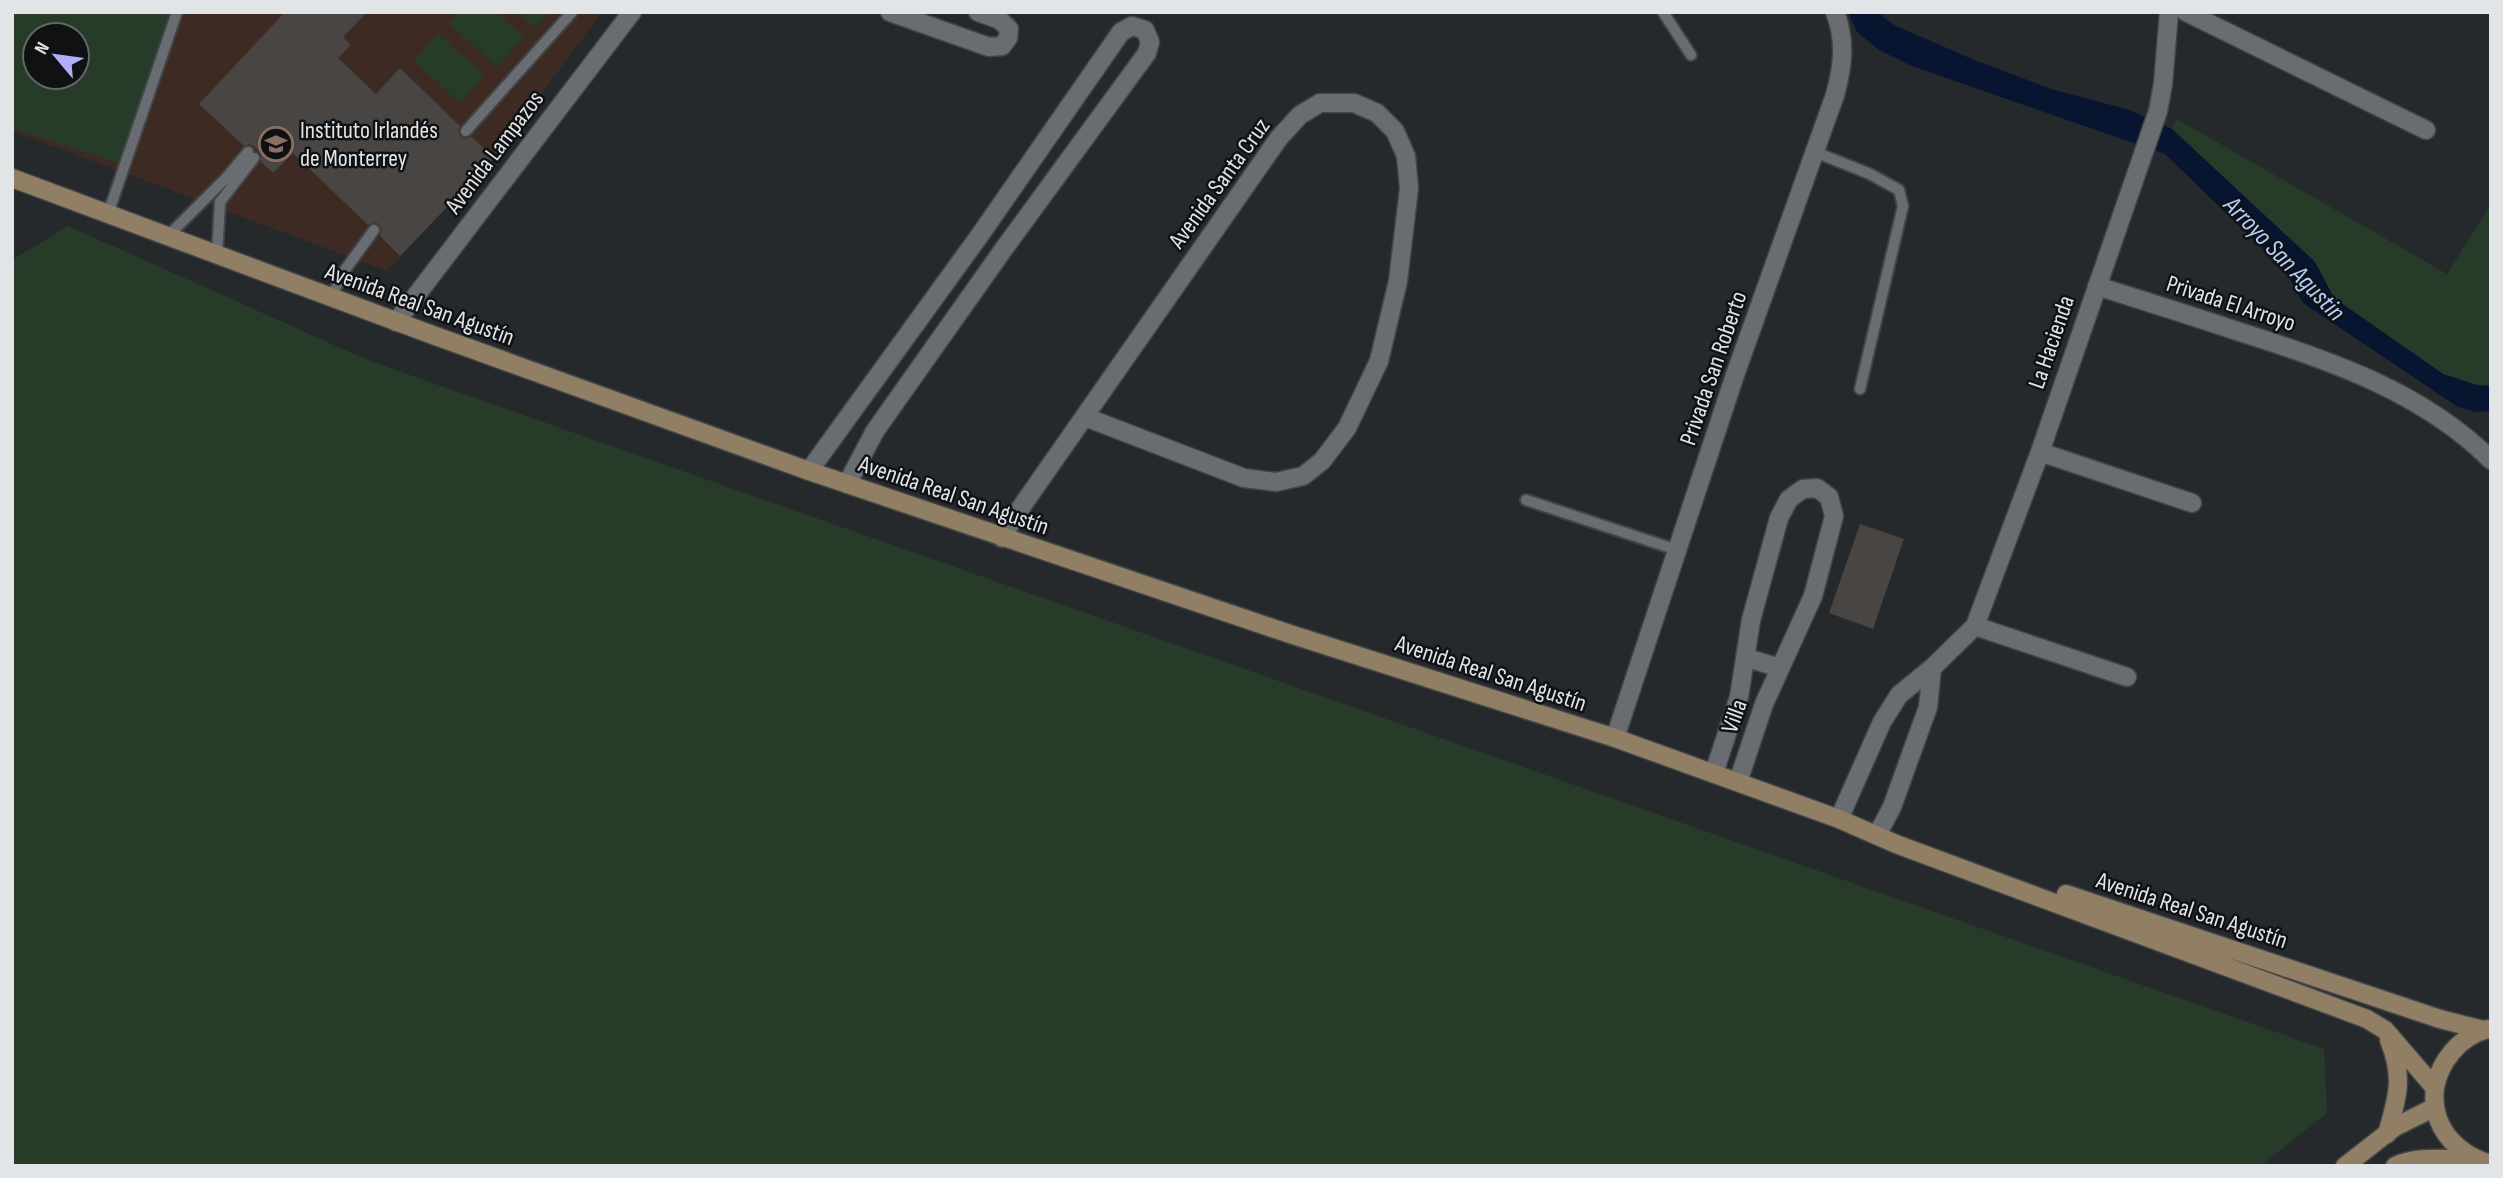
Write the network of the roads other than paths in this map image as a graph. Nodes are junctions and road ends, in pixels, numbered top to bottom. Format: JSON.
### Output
{"nodes":[{"id":1,"x":177,"y":12,"type":"edge"},
{"id":2,"x":572,"y":12,"type":"edge"},
{"id":3,"x":890,"y":12,"type":"edge"},
{"id":4,"x":978,"y":12,"type":"edge"},
{"id":5,"x":1663,"y":12,"type":"edge"},
{"id":6,"x":1835,"y":12,"type":"edge"},
{"id":7,"x":2169,"y":12,"type":"edge"},
{"id":8,"x":2186,"y":12,"type":"edge"},
{"id":9,"x":629,"y":13,"type":"edge"},
{"id":10,"x":1691,"y":55,"type":"dead end"},
{"id":11,"x":2426,"y":130,"type":"dead end"},
{"id":12,"x":466,"y":131,"type":"dead end"},
{"id":13,"x":1815,"y":152,"type":"junction"},
{"id":14,"x":12,"y":178,"type":"edge"},
{"id":15,"x":108,"y":214,"type":"junction"},
{"id":16,"x":374,"y":230,"type":"dead end"},
{"id":17,"x":981,"y":235,"type":"junction"},
{"id":18,"x":168,"y":236,"type":"junction"},
{"id":19,"x":1003,"y":250,"type":"junction"},
{"id":20,"x":217,"y":255,"type":"junction"},
{"id":21,"x":2097,"y":286,"type":"junction"},
{"id":22,"x":331,"y":298,"type":"junction"},
{"id":23,"x":396,"y":322,"type":"junction"},
{"id":24,"x":1860,"y":389,"type":"dead end"},
{"id":25,"x":1085,"y":417,"type":"junction"},
{"id":26,"x":2040,"y":452,"type":"junction"},
{"id":27,"x":2491,"y":460,"type":"edge"},
{"id":28,"x":809,"y":471,"type":"junction"},
{"id":29,"x":847,"y":484,"type":"junction"},
{"id":30,"x":1526,"y":500,"type":"dead end"},
{"id":31,"x":2192,"y":503,"type":"dead end"},
{"id":32,"x":1002,"y":538,"type":"junction"},
{"id":33,"x":1677,"y":550,"type":"junction"},
{"id":34,"x":1975,"y":626,"type":"junction"},
{"id":35,"x":1746,"y":658,"type":"junction"},
{"id":36,"x":1780,"y":668,"type":"junction"},
{"id":37,"x":1932,"y":668,"type":"junction"},
{"id":38,"x":2127,"y":677,"type":"dead end"},
{"id":39,"x":1730,"y":729,"type":"junction"},
{"id":40,"x":1752,"y":736,"type":"junction"},
{"id":41,"x":1615,"y":738,"type":"junction"},
{"id":42,"x":1714,"y":773,"type":"junction"},
{"id":43,"x":1738,"y":782,"type":"junction"},
{"id":44,"x":1839,"y":819,"type":"junction"},
{"id":45,"x":1881,"y":836,"type":"junction"},
{"id":46,"x":2385,"y":1030,"type":"junction"},
{"id":47,"x":2487,"y":1030,"type":"edge"},
{"id":48,"x":2435,"y":1088,"type":"junction"},
{"id":49,"x":2435,"y":1107,"type":"junction"},
{"id":50,"x":2387,"y":1134,"type":"junction"},
{"id":51,"x":2473,"y":1159,"type":"junction"},
{"id":52,"x":2430,"y":1163,"type":"edge"},
{"id":53,"x":2491,"y":1164,"type":"edge"},
{"id":54,"x":2345,"y":1166,"type":"edge"},
{"id":55,"x":2395,"y":1166,"type":"edge"}],
"edges":[{"from":1,"to":15,"type":"lane"},
{"from":2,"to":12,"type":"lane"},
{"from":3,"to":4,"type":"street"},
{"from":5,"to":10,"type":"lane"},
{"from":6,"to":13,"type":"street","name":"Privada San Roberto"},
{"from":7,"to":21,"type":"street","name":"La Hacienda"},
{"from":8,"to":11,"type":"street"},
{"from":9,"to":23,"type":"street","name":"Avenida Lampazos"},
{"from":13,"to":24,"type":"lane"},
{"from":13,"to":33,"type":"street","name":"Privada San Roberto"},
{"from":14,"to":15,"type":"main road","name":"Avenida Real San Agustín"},
{"from":15,"to":18,"type":"main road","name":"Avenida Real San Agustín"},
{"from":16,"to":22,"type":"lane"},
{"from":17,"to":19,"type":"street"},
{"from":17,"to":19,"type":"street"},
{"from":17,"to":28,"type":"street"},
{"from":18,"to":20,"type":"main road","name":"Avenida Real San Agustín"},
{"from":18,"to":20,"type":"lane"},
{"from":19,"to":29,"type":"street"},
{"from":20,"to":22,"type":"main road","name":"Avenida Real San Agustín"},
{"from":21,"to":26,"type":"street","name":"La Hacienda"},
{"from":21,"to":27,"type":"street","name":"Privada El Arroyo"},
{"from":22,"to":23,"type":"main road","name":"Avenida Real San Agustín"},
{"from":23,"to":28,"type":"main road","name":"Avenida Real San Agustín"},
{"from":25,"to":25,"type":"street","name":"Avenida Santa Cruz"},
{"from":25,"to":32,"type":"street","name":"Avenida Santa Cruz"},
{"from":26,"to":31,"type":"street"},
{"from":26,"to":34,"type":"street","name":"La Hacienda"},
{"from":28,"to":29,"type":"main road","name":"Avenida Real San Agustín"},
{"from":29,"to":32,"type":"main road","name":"Avenida Real San Agustín"},
{"from":30,"to":33,"type":"lane"},
{"from":32,"to":41,"type":"main road","name":"Avenida Real San Agustín"},
{"from":33,"to":41,"type":"street","name":"Privada San Roberto"},
{"from":34,"to":37,"type":"street","name":"La Hacienda"},
{"from":34,"to":38,"type":"street"},
{"from":35,"to":36,"type":"street"},
{"from":35,"to":36,"type":"street","name":"Villa"},
{"from":35,"to":39,"type":"street","name":"Villa"},
{"from":36,"to":40,"type":"street","name":"Villa"},
{"from":37,"to":44,"type":"street","name":"La Hacienda"},
{"from":37,"to":45,"type":"street"},
{"from":39,"to":40,"type":"street"},
{"from":39,"to":42,"type":"street","name":"Villa"},
{"from":40,"to":43,"type":"street","name":"Villa"},
{"from":41,"to":42,"type":"main road","name":"Avenida Real San Agustín"},
{"from":42,"to":43,"type":"main road","name":"Avenida Real San Agustín"},
{"from":43,"to":44,"type":"main road","name":"Avenida Real San Agustín"},
{"from":44,"to":45,"type":"main road","name":"Avenida Real San Agustín"},
{"from":45,"to":46,"type":"main road","name":"Avenida Real San Agustín"},
{"from":45,"to":47,"type":"main road","name":"Avenida Real San Agustín"},
{"from":46,"to":48,"type":"main road","name":"Avenida Real San Agustín"},
{"from":46,"to":50,"type":"main road"},
{"from":47,"to":48,"type":"main road"},
{"from":48,"to":49,"type":"main road"},
{"from":49,"to":50,"type":"main road"},
{"from":49,"to":51,"type":"main road"},
{"from":50,"to":54,"type":"main road"},
{"from":51,"to":52,"type":"main road"},
{"from":51,"to":53,"type":"main road"},
{"from":52,"to":55,"type":"main road"}]}
